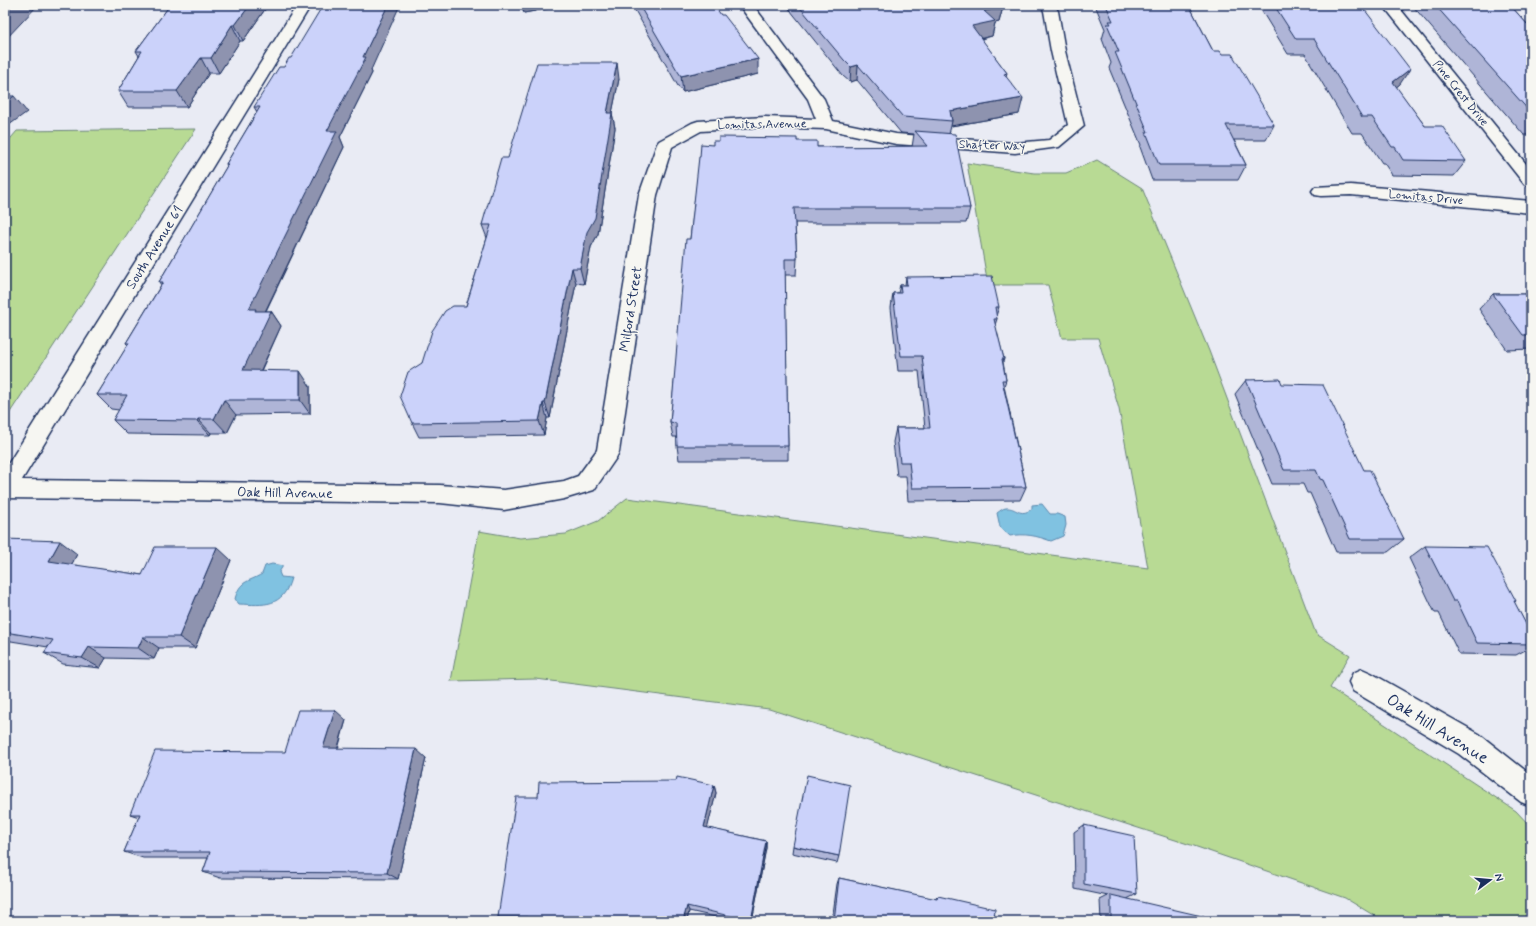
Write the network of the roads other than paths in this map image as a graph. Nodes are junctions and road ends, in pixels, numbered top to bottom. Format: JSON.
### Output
{"nodes":[{"id":1,"x":304,"y":5,"type":"edge"},
{"id":2,"x":746,"y":5,"type":"edge"},
{"id":3,"x":1047,"y":5,"type":"edge"},
{"id":4,"x":1390,"y":5,"type":"edge"},
{"id":5,"x":826,"y":124,"type":"junction"},
{"id":6,"x":698,"y":126,"type":"joint"},
{"id":7,"x":1531,"y":181,"type":"edge"},
{"id":8,"x":1321,"y":191,"type":"dead end"},
{"id":9,"x":1531,"y":207,"type":"edge"},
{"id":10,"x":5,"y":488,"type":"edge"},
{"id":11,"x":564,"y":490,"type":"joint"},
{"id":12,"x":1362,"y":682,"type":"dead end"},
{"id":13,"x":1531,"y":792,"type":"edge"}],
"edges":[{"from":1,"to":10,"type":"street","name":"South Avenue 61"},
{"from":2,"to":5,"type":"street"},
{"from":3,"to":5,"type":"street","name":"Shafter Way"},
{"from":4,"to":7,"type":"street","name":"Pine Crest Drive"},
{"from":5,"to":6,"type":"street","name":"Lomitas Avenue"},
{"from":6,"to":11,"type":"street","name":"Milford Street"},
{"from":8,"to":9,"type":"street","name":"Lomitas Drive"},
{"from":10,"to":11,"type":"street","name":"Oak Hill Avenue"},
{"from":12,"to":13,"type":"street","name":"Oak Hill Avenue"}]}
